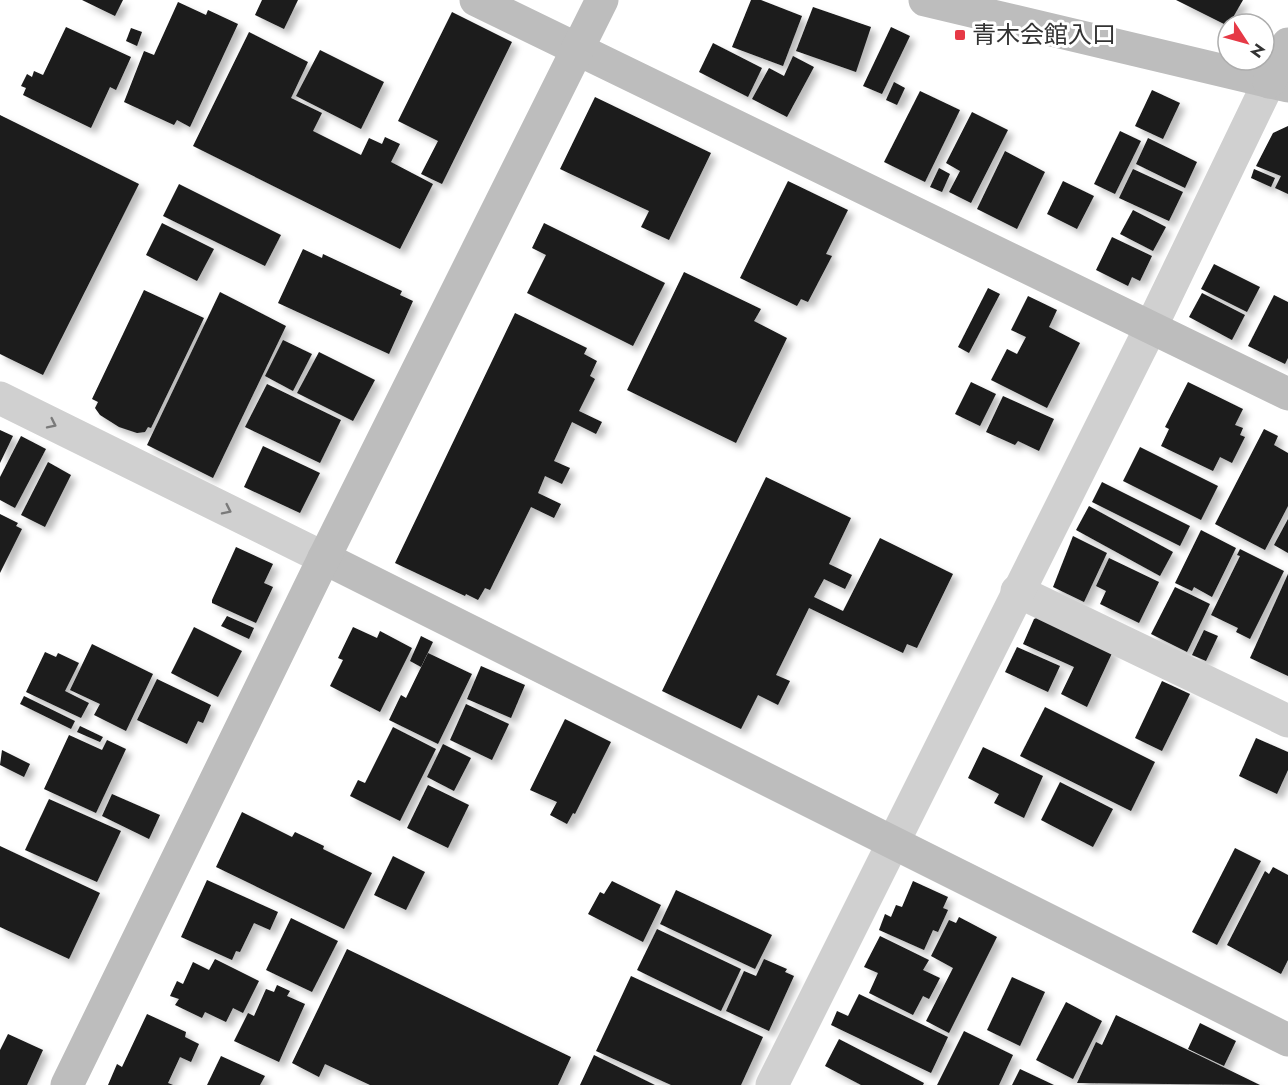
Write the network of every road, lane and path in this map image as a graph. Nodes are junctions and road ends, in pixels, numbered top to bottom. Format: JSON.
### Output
{"nodes":[{"id":1,"x":476,"y":0,"type":"edge"},
{"id":2,"x":602,"y":0,"type":"edge"},
{"id":3,"x":925,"y":0,"type":"edge"},
{"id":4,"x":1288,"y":44,"type":"edge"},
{"id":5,"x":578,"y":51,"type":"junction"},
{"id":6,"x":1279,"y":84,"type":"edge"},
{"id":7,"x":1151,"y":327,"type":"junction"},
{"id":8,"x":1288,"y":394,"type":"edge"},
{"id":9,"x":0,"y":398,"type":"edge"},
{"id":10,"x":324,"y":558,"type":"junction"},
{"id":11,"x":1017,"y":591,"type":"junction"},
{"id":12,"x":1288,"y":721,"type":"edge"},
{"id":13,"x":894,"y":843,"type":"junction"},
{"id":14,"x":1288,"y":1040,"type":"edge"},
{"id":15,"x":67,"y":1085,"type":"edge"},
{"id":16,"x":772,"y":1085,"type":"edge"}],
"edges":[{"from":1,"to":5,"type":"street"},
{"from":2,"to":5,"type":"street"},
{"from":3,"to":6,"type":"street"},
{"from":4,"to":6,"type":"street"},
{"from":5,"to":7,"type":"street"},
{"from":5,"to":10,"type":"street"},
{"from":6,"to":7,"type":"street"},
{"from":7,"to":8,"type":"street"},
{"from":7,"to":11,"type":"street"},
{"from":9,"to":10,"type":"street","one_way":true},
{"from":10,"to":13,"type":"street"},
{"from":10,"to":15,"type":"street"},
{"from":11,"to":12,"type":"street"},
{"from":11,"to":13,"type":"street"},
{"from":13,"to":14,"type":"street"},
{"from":13,"to":16,"type":"street"}]}
